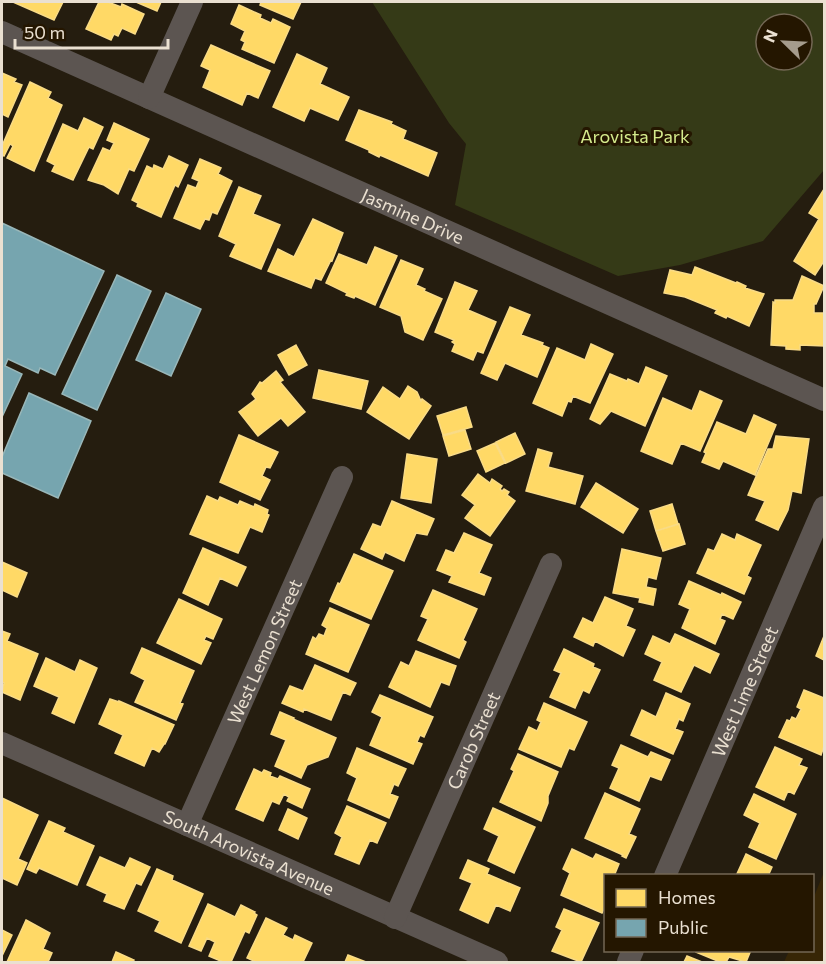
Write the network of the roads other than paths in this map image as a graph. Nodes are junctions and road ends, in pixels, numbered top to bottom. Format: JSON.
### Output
{"nodes":[{"id":1,"x":192,"y":2,"type":"edge"},
{"id":2,"x":2,"y":32,"type":"edge"},
{"id":3,"x":149,"y":98,"type":"junction"},
{"id":4,"x":825,"y":400,"type":"edge"},
{"id":5,"x":342,"y":477,"type":"dead end"},
{"id":6,"x":825,"y":507,"type":"edge"},
{"id":7,"x":550,"y":564,"type":"dead end"},
{"id":8,"x":2,"y":743,"type":"edge"},
{"id":9,"x":187,"y":825,"type":"junction"},
{"id":10,"x":666,"y":874,"type":"edge"},
{"id":11,"x":395,"y":918,"type":"junction"},
{"id":12,"x":497,"y":963,"type":"edge"}],
"edges":[{"from":1,"to":3,"type":"street"},
{"from":2,"to":3,"type":"street","name":"Jasmine Drive"},
{"from":3,"to":4,"type":"street","name":"Jasmine Drive"},
{"from":5,"to":9,"type":"street","name":"West Lemon Street"},
{"from":6,"to":10,"type":"street","name":"West Lime Street"},
{"from":7,"to":11,"type":"street","name":"Carob Street"},
{"from":8,"to":9,"type":"street","name":"South Arovista Avenue"},
{"from":9,"to":11,"type":"street","name":"South Arovista Avenue"},
{"from":11,"to":12,"type":"street","name":"South Arovista Avenue"}]}
